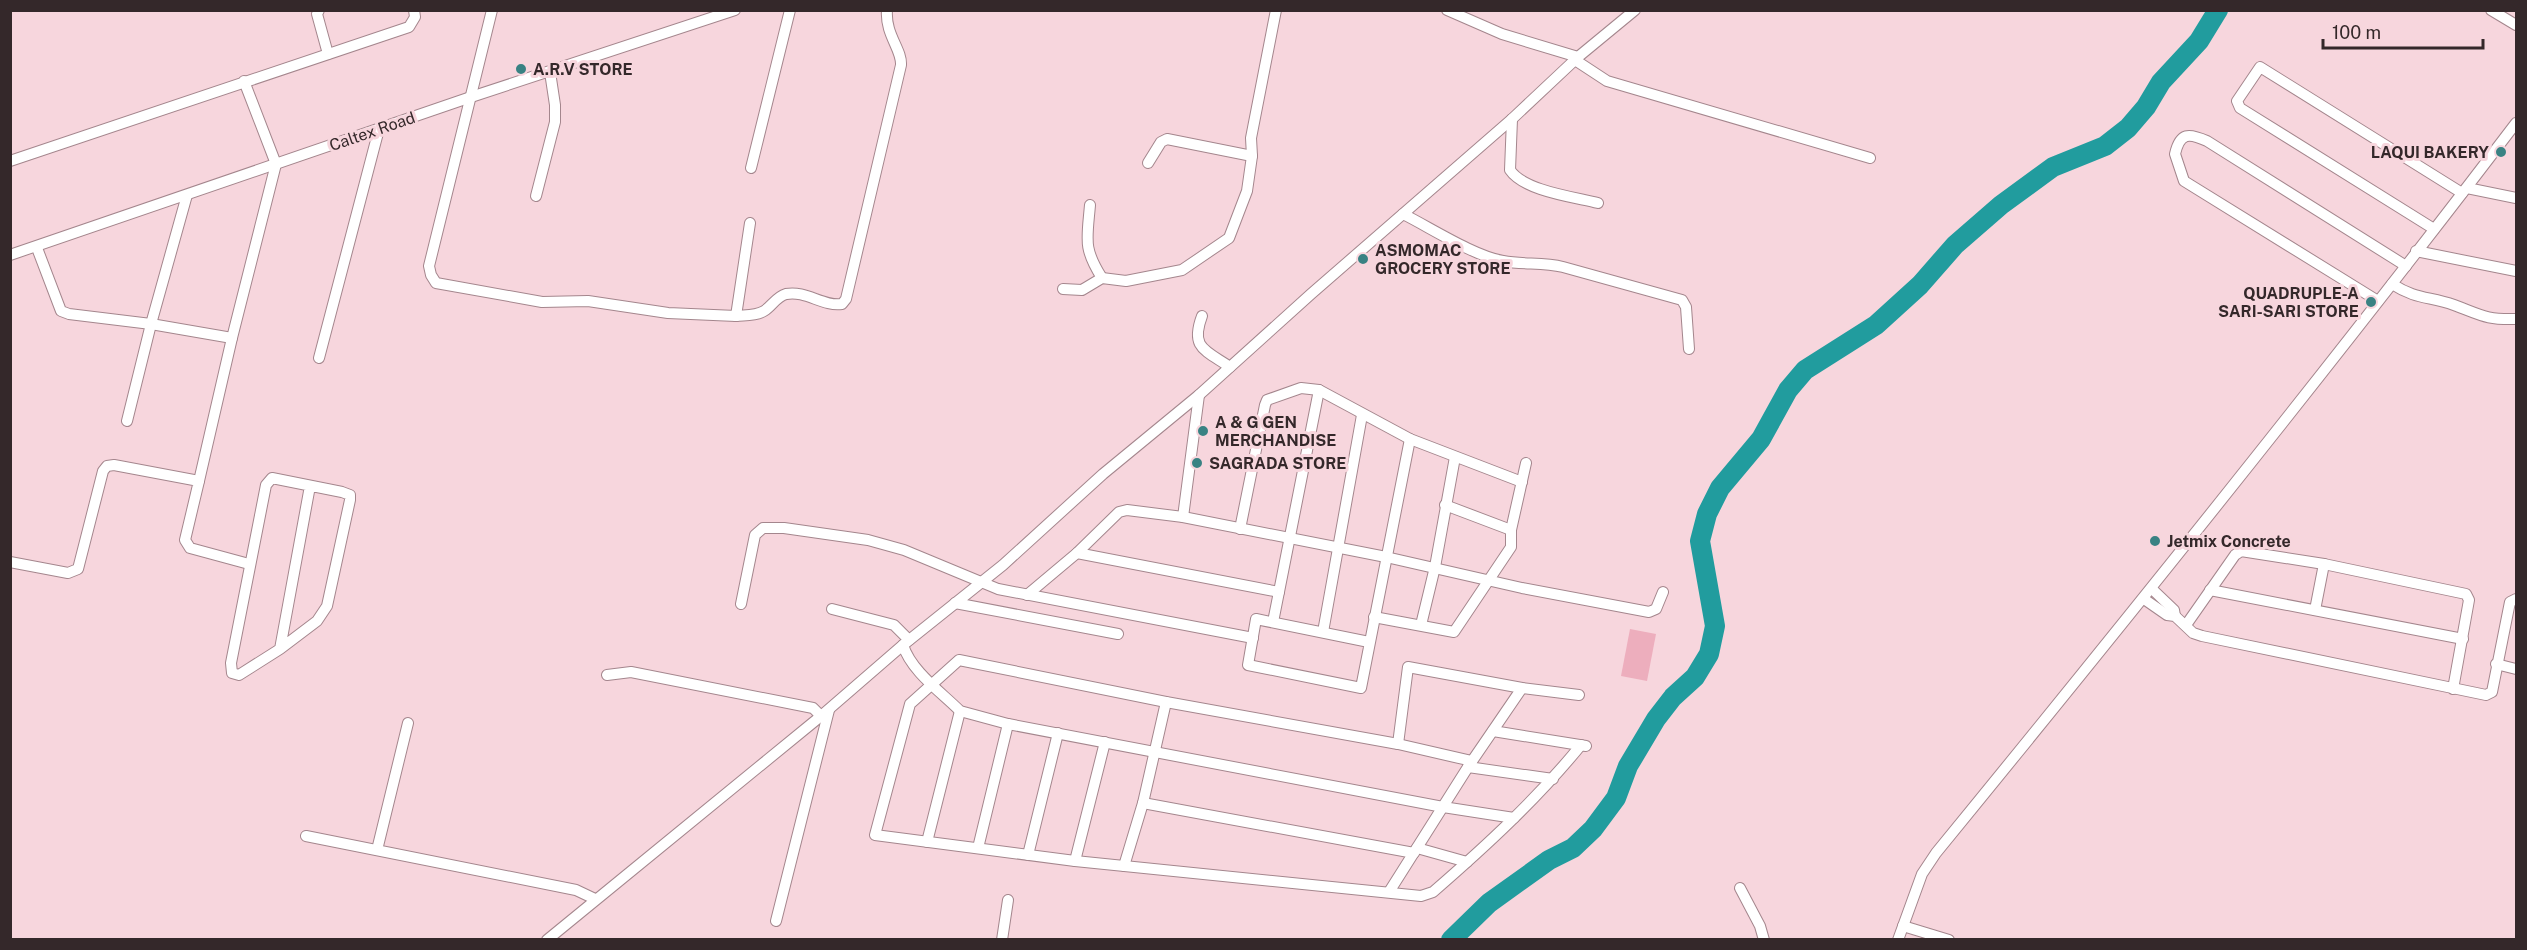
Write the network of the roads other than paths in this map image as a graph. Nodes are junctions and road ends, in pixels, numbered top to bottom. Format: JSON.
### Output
{"nodes":[{"id":1,"x":319,"y":10,"type":"edge"},
{"id":2,"x":414,"y":10,"type":"edge"},
{"id":3,"x":492,"y":10,"type":"edge"},
{"id":4,"x":735,"y":10,"type":"edge"},
{"id":5,"x":790,"y":10,"type":"edge"},
{"id":6,"x":887,"y":10,"type":"edge"},
{"id":7,"x":1276,"y":10,"type":"edge"},
{"id":8,"x":1447,"y":10,"type":"edge"},
{"id":9,"x":1635,"y":10,"type":"edge"},
{"id":10,"x":2491,"y":10,"type":"edge"},
{"id":11,"x":1460,"y":13,"type":"edge"},
{"id":12,"x":2517,"y":25,"type":"edge"},
{"id":13,"x":328,"y":54,"type":"junction"},
{"id":14,"x":1577,"y":59,"type":"junction"},
{"id":15,"x":550,"y":72,"type":"junction"},
{"id":16,"x":244,"y":81,"type":"junction"},
{"id":17,"x":471,"y":97,"type":"junction"},
{"id":18,"x":1512,"y":119,"type":"junction"},
{"id":19,"x":2517,"y":123,"type":"edge"},
{"id":20,"x":379,"y":129,"type":"junction"},
{"id":21,"x":1252,"y":156,"type":"junction"},
{"id":22,"x":1870,"y":158,"type":"dead end"},
{"id":23,"x":10,"y":161,"type":"edge"},
{"id":24,"x":1148,"y":163,"type":"dead end"},
{"id":25,"x":276,"y":164,"type":"junction"},
{"id":26,"x":751,"y":168,"type":"dead end"},
{"id":27,"x":2465,"y":190,"type":"junction"},
{"id":28,"x":187,"y":195,"type":"junction"},
{"id":29,"x":537,"y":196,"type":"dead end"},
{"id":30,"x":2517,"y":198,"type":"edge"},
{"id":31,"x":1598,"y":203,"type":"dead end"},
{"id":32,"x":1090,"y":205,"type":"dead end"},
{"id":33,"x":1403,"y":214,"type":"junction"},
{"id":34,"x":750,"y":223,"type":"dead end"},
{"id":35,"x":2434,"y":229,"type":"junction"},
{"id":36,"x":37,"y":248,"type":"junction"},
{"id":37,"x":2416,"y":251,"type":"junction"},
{"id":38,"x":10,"y":255,"type":"edge"},
{"id":39,"x":2406,"y":266,"type":"junction"},
{"id":40,"x":2517,"y":271,"type":"edge"},
{"id":41,"x":1102,"y":278,"type":"junction"},
{"id":42,"x":2392,"y":284,"type":"junction"},
{"id":43,"x":1063,"y":289,"type":"dead end"},
{"id":44,"x":2378,"y":301,"type":"junction"},
{"id":45,"x":736,"y":316,"type":"junction"},
{"id":46,"x":1202,"y":316,"type":"dead end"},
{"id":47,"x":2517,"y":319,"type":"edge"},
{"id":48,"x":151,"y":324,"type":"junction"},
{"id":49,"x":232,"y":339,"type":"junction"},
{"id":50,"x":1689,"y":349,"type":"dead end"},
{"id":51,"x":319,"y":358,"type":"dead end"},
{"id":52,"x":1230,"y":367,"type":"junction"},
{"id":53,"x":1318,"y":390,"type":"junction"},
{"id":54,"x":1199,"y":395,"type":"junction"},
{"id":55,"x":1362,"y":415,"type":"junction"},
{"id":56,"x":127,"y":421,"type":"dead end"},
{"id":57,"x":1410,"y":439,"type":"junction"},
{"id":58,"x":1455,"y":457,"type":"junction"},
{"id":59,"x":1526,"y":463,"type":"dead end"},
{"id":60,"x":200,"y":481,"type":"junction"},
{"id":61,"x":1521,"y":482,"type":"junction"},
{"id":62,"x":310,"y":486,"type":"junction"},
{"id":63,"x":1445,"y":505,"type":"junction"},
{"id":64,"x":1183,"y":517,"type":"junction"},
{"id":65,"x":1240,"y":529,"type":"junction"},
{"id":66,"x":1511,"y":530,"type":"junction"},
{"id":67,"x":1289,"y":539,"type":"junction"},
{"id":68,"x":1336,"y":548,"type":"junction"},
{"id":69,"x":1077,"y":553,"type":"junction"},
{"id":70,"x":1386,"y":557,"type":"junction"},
{"id":71,"x":10,"y":562,"type":"edge"},
{"id":72,"x":249,"y":564,"type":"junction"},
{"id":73,"x":2324,"y":564,"type":"junction"},
{"id":74,"x":1435,"y":567,"type":"junction"},
{"id":75,"x":1488,"y":581,"type":"junction"},
{"id":76,"x":980,"y":583,"type":"junction"},
{"id":77,"x":2152,"y":589,"type":"junction"},
{"id":78,"x":2210,"y":591,"type":"junction"},
{"id":79,"x":1280,"y":592,"type":"junction"},
{"id":80,"x":1663,"y":592,"type":"dead end"},
{"id":81,"x":1027,"y":595,"type":"junction"},
{"id":82,"x":2144,"y":599,"type":"junction"},
{"id":83,"x":2517,"y":599,"type":"edge"},
{"id":84,"x":955,"y":603,"type":"junction"},
{"id":85,"x":741,"y":604,"type":"dead end"},
{"id":86,"x":832,"y":609,"type":"dead end"},
{"id":87,"x":2315,"y":610,"type":"junction"},
{"id":88,"x":1374,"y":616,"type":"junction"},
{"id":89,"x":2175,"y":616,"type":"junction"},
{"id":90,"x":1273,"y":622,"type":"junction"},
{"id":91,"x":1421,"y":625,"type":"junction"},
{"id":92,"x":2186,"y":625,"type":"junction"},
{"id":93,"x":1323,"y":632,"type":"junction"},
{"id":94,"x":1118,"y":634,"type":"dead end"},
{"id":95,"x":1253,"y":638,"type":"junction"},
{"id":96,"x":2463,"y":639,"type":"junction"},
{"id":97,"x":906,"y":642,"type":"junction"},
{"id":98,"x":1369,"y":642,"type":"junction"},
{"id":99,"x":280,"y":649,"type":"junction"},
{"id":100,"x":2496,"y":663,"type":"junction"},
{"id":101,"x":2517,"y":669,"type":"edge"},
{"id":102,"x":608,"y":675,"type":"dead end"},
{"id":103,"x":933,"y":684,"type":"junction"},
{"id":104,"x":1522,"y":687,"type":"junction"},
{"id":105,"x":2453,"y":689,"type":"junction"},
{"id":106,"x":1579,"y":695,"type":"dead end"},
{"id":107,"x":1166,"y":702,"type":"junction"},
{"id":108,"x":960,"y":711,"type":"junction"},
{"id":109,"x":825,"y":713,"type":"junction"},
{"id":110,"x":408,"y":723,"type":"dead end"},
{"id":111,"x":1008,"y":724,"type":"junction"},
{"id":112,"x":1493,"y":731,"type":"junction"},
{"id":113,"x":1058,"y":733,"type":"junction"},
{"id":114,"x":1105,"y":742,"type":"junction"},
{"id":115,"x":1398,"y":744,"type":"junction"},
{"id":116,"x":1155,"y":750,"type":"junction"},
{"id":117,"x":1470,"y":764,"type":"junction"},
{"id":118,"x":1553,"y":779,"type":"junction"},
{"id":119,"x":1143,"y":803,"type":"junction"},
{"id":120,"x":1443,"y":807,"type":"junction"},
{"id":121,"x":1514,"y":818,"type":"junction"},
{"id":122,"x":306,"y":836,"type":"dead end"},
{"id":123,"x":927,"y":842,"type":"junction"},
{"id":124,"x":978,"y":848,"type":"junction"},
{"id":125,"x":377,"y":850,"type":"junction"},
{"id":126,"x":1416,"y":850,"type":"junction"},
{"id":127,"x":1028,"y":855,"type":"junction"},
{"id":128,"x":1076,"y":861,"type":"junction"},
{"id":129,"x":1467,"y":862,"type":"junction"},
{"id":130,"x":1124,"y":866,"type":"junction"},
{"id":131,"x":1740,"y":888,"type":"dead end"},
{"id":132,"x":1389,"y":892,"type":"junction"},
{"id":133,"x":595,"y":899,"type":"junction"},
{"id":134,"x":1008,"y":900,"type":"dead end"},
{"id":135,"x":776,"y":921,"type":"dead end"},
{"id":136,"x":1903,"y":926,"type":"junction"},
{"id":137,"x":547,"y":939,"type":"edge"},
{"id":138,"x":1002,"y":939,"type":"edge"},
{"id":139,"x":1764,"y":939,"type":"edge"},
{"id":140,"x":1898,"y":939,"type":"edge"},
{"id":141,"x":1949,"y":939,"type":"edge"}],
"edges":[{"from":1,"to":13,"type":"street"},
{"from":2,"to":13,"type":"street"},
{"from":3,"to":17,"type":"street"},
{"from":4,"to":15,"type":"street","name":"Caltex Road"},
{"from":5,"to":26,"type":"street"},
{"from":6,"to":45,"type":"street"},
{"from":7,"to":21,"type":"street"},
{"from":8,"to":11,"type":"street"},
{"from":9,"to":14,"type":"street"},
{"from":10,"to":12,"type":"street"},
{"from":11,"to":14,"type":"street"},
{"from":13,"to":16,"type":"street"},
{"from":14,"to":18,"type":"street"},
{"from":14,"to":22,"type":"street"},
{"from":15,"to":17,"type":"street","name":"Caltex Road"},
{"from":15,"to":29,"type":"street"},
{"from":16,"to":23,"type":"street"},
{"from":16,"to":25,"type":"street"},
{"from":17,"to":20,"type":"street","name":"Caltex Road"},
{"from":17,"to":45,"type":"street"},
{"from":18,"to":31,"type":"street"},
{"from":18,"to":33,"type":"street"},
{"from":19,"to":27,"type":"street"},
{"from":20,"to":25,"type":"street","name":"Caltex Road"},
{"from":20,"to":51,"type":"street"},
{"from":21,"to":24,"type":"street"},
{"from":21,"to":41,"type":"street"},
{"from":25,"to":28,"type":"street","name":"Caltex Road"},
{"from":25,"to":49,"type":"street"},
{"from":27,"to":30,"type":"street"},
{"from":27,"to":35,"type":"street"},
{"from":27,"to":35,"type":"street"},
{"from":28,"to":36,"type":"street","name":"Caltex Road"},
{"from":28,"to":48,"type":"street"},
{"from":32,"to":41,"type":"street"},
{"from":33,"to":50,"type":"street"},
{"from":33,"to":52,"type":"street"},
{"from":34,"to":45,"type":"street"},
{"from":35,"to":37,"type":"street"},
{"from":36,"to":38,"type":"street","name":"Caltex Road"},
{"from":36,"to":48,"type":"street"},
{"from":37,"to":39,"type":"street"},
{"from":37,"to":40,"type":"street"},
{"from":39,"to":42,"type":"street"},
{"from":39,"to":44,"type":"street"},
{"from":41,"to":43,"type":"street"},
{"from":42,"to":44,"type":"street"},
{"from":42,"to":47,"type":"street"},
{"from":44,"to":77,"type":"street"},
{"from":46,"to":52,"type":"street"},
{"from":48,"to":49,"type":"street"},
{"from":48,"to":56,"type":"street"},
{"from":49,"to":60,"type":"street"},
{"from":52,"to":54,"type":"street"},
{"from":53,"to":55,"type":"street"},
{"from":53,"to":65,"type":"street"},
{"from":53,"to":67,"type":"street"},
{"from":54,"to":64,"type":"street"},
{"from":54,"to":76,"type":"street"},
{"from":55,"to":57,"type":"street"},
{"from":55,"to":68,"type":"street"},
{"from":57,"to":58,"type":"street"},
{"from":57,"to":70,"type":"street"},
{"from":58,"to":61,"type":"street"},
{"from":58,"to":63,"type":"street"},
{"from":59,"to":61,"type":"street"},
{"from":60,"to":71,"type":"street"},
{"from":60,"to":72,"type":"street"},
{"from":61,"to":66,"type":"street"},
{"from":62,"to":72,"type":"street"},
{"from":62,"to":99,"type":"street"},
{"from":62,"to":99,"type":"street"},
{"from":63,"to":66,"type":"street"},
{"from":63,"to":74,"type":"street"},
{"from":64,"to":65,"type":"street"},
{"from":64,"to":69,"type":"street"},
{"from":65,"to":67,"type":"street"},
{"from":66,"to":75,"type":"street"},
{"from":67,"to":68,"type":"street"},
{"from":67,"to":79,"type":"street"},
{"from":68,"to":70,"type":"street"},
{"from":68,"to":93,"type":"street"},
{"from":69,"to":79,"type":"street"},
{"from":69,"to":81,"type":"street"},
{"from":70,"to":74,"type":"street"},
{"from":70,"to":88,"type":"street"},
{"from":72,"to":99,"type":"street"},
{"from":73,"to":78,"type":"street"},
{"from":73,"to":87,"type":"street"},
{"from":73,"to":96,"type":"street"},
{"from":74,"to":75,"type":"street"},
{"from":74,"to":91,"type":"street"},
{"from":75,"to":80,"type":"street"},
{"from":75,"to":91,"type":"street"},
{"from":76,"to":81,"type":"street"},
{"from":76,"to":84,"type":"street"},
{"from":76,"to":85,"type":"street"},
{"from":77,"to":82,"type":"street"},
{"from":77,"to":89,"type":"street"},
{"from":78,"to":87,"type":"street"},
{"from":78,"to":92,"type":"street"},
{"from":79,"to":90,"type":"street"},
{"from":81,"to":95,"type":"street"},
{"from":82,"to":89,"type":"street"},
{"from":82,"to":136,"type":"street"},
{"from":83,"to":100,"type":"street"},
{"from":84,"to":94,"type":"street"},
{"from":84,"to":97,"type":"street"},
{"from":86,"to":97,"type":"street"},
{"from":87,"to":96,"type":"street"},
{"from":88,"to":91,"type":"street"},
{"from":88,"to":98,"type":"street"},
{"from":89,"to":92,"type":"street"},
{"from":90,"to":93,"type":"street"},
{"from":90,"to":95,"type":"street"},
{"from":92,"to":105,"type":"street"},
{"from":93,"to":98,"type":"street"},
{"from":95,"to":98,"type":"street"},
{"from":96,"to":105,"type":"street"},
{"from":97,"to":103,"type":"street"},
{"from":97,"to":109,"type":"street"},
{"from":100,"to":101,"type":"street"},
{"from":100,"to":105,"type":"street"},
{"from":102,"to":109,"type":"street"},
{"from":103,"to":107,"type":"street"},
{"from":103,"to":108,"type":"street"},
{"from":103,"to":123,"type":"street"},
{"from":104,"to":106,"type":"street"},
{"from":104,"to":112,"type":"street"},
{"from":104,"to":115,"type":"street"},
{"from":107,"to":115,"type":"street"},
{"from":107,"to":116,"type":"street"},
{"from":108,"to":111,"type":"street"},
{"from":108,"to":123,"type":"street"},
{"from":109,"to":133,"type":"street"},
{"from":109,"to":135,"type":"street"},
{"from":110,"to":125,"type":"street"},
{"from":111,"to":113,"type":"street"},
{"from":111,"to":124,"type":"street"},
{"from":112,"to":117,"type":"street"},
{"from":112,"to":118,"type":"street"},
{"from":113,"to":114,"type":"street"},
{"from":113,"to":127,"type":"street"},
{"from":114,"to":116,"type":"street"},
{"from":114,"to":128,"type":"street"},
{"from":115,"to":117,"type":"street"},
{"from":116,"to":119,"type":"street"},
{"from":116,"to":120,"type":"street"},
{"from":117,"to":118,"type":"street"},
{"from":117,"to":120,"type":"street"},
{"from":118,"to":121,"type":"street"},
{"from":119,"to":126,"type":"street"},
{"from":119,"to":130,"type":"street"},
{"from":120,"to":121,"type":"street"},
{"from":120,"to":126,"type":"street"},
{"from":121,"to":129,"type":"street"},
{"from":122,"to":125,"type":"street"},
{"from":123,"to":124,"type":"street"},
{"from":124,"to":127,"type":"street"},
{"from":125,"to":133,"type":"street"},
{"from":126,"to":129,"type":"street"},
{"from":126,"to":132,"type":"street"},
{"from":127,"to":128,"type":"street"},
{"from":128,"to":130,"type":"street"},
{"from":129,"to":132,"type":"street"},
{"from":130,"to":132,"type":"street"},
{"from":131,"to":139,"type":"street"},
{"from":133,"to":137,"type":"street"},
{"from":134,"to":138,"type":"street"},
{"from":136,"to":140,"type":"street"},
{"from":136,"to":141,"type":"street"}]}
